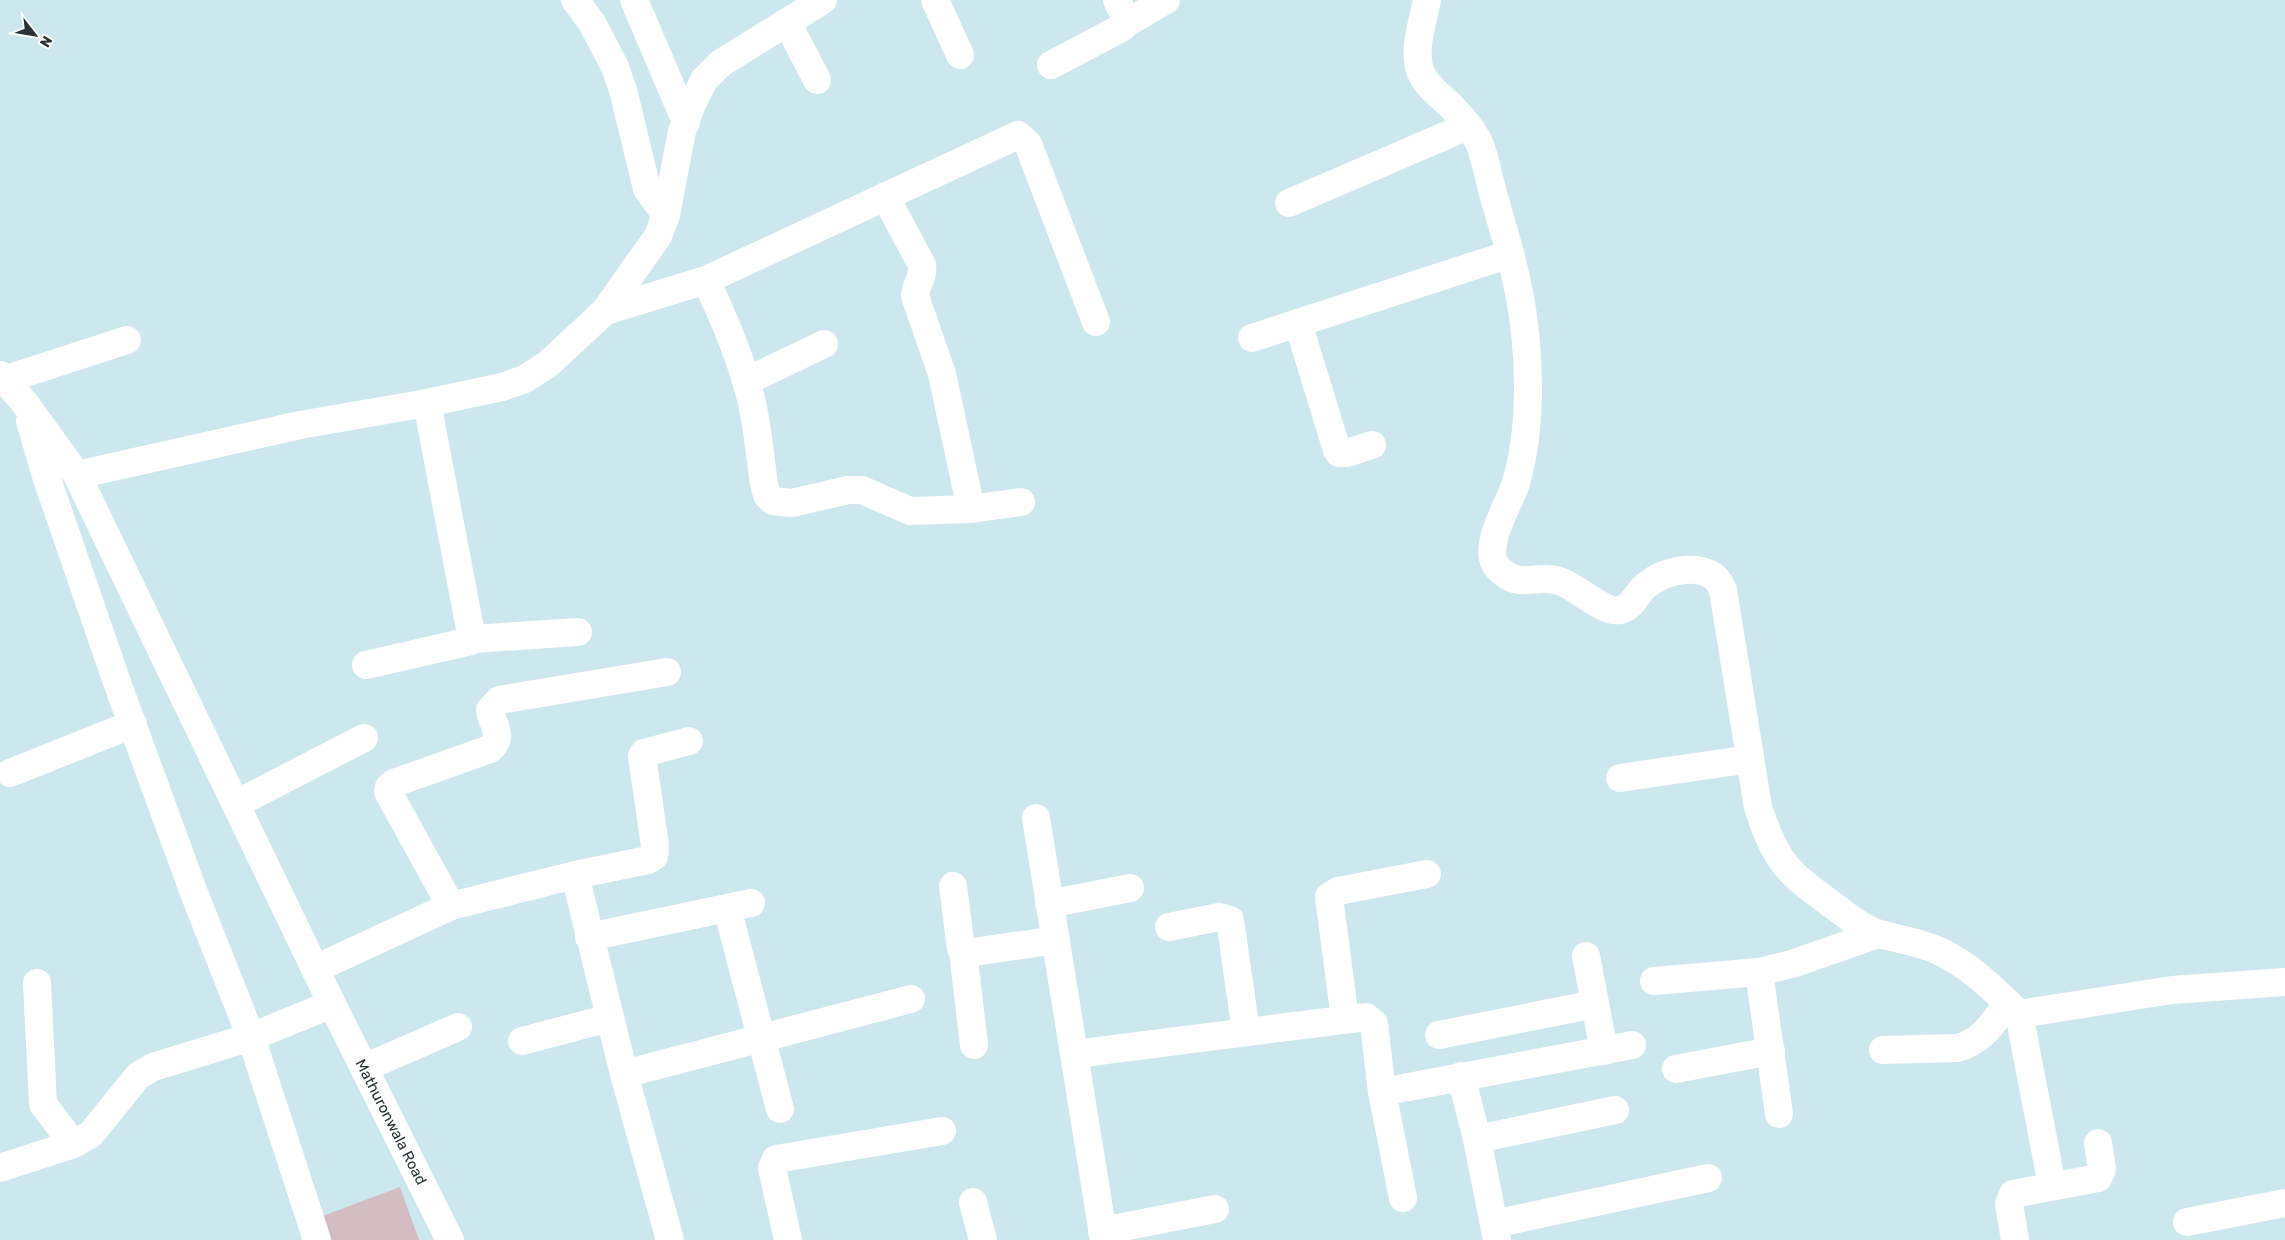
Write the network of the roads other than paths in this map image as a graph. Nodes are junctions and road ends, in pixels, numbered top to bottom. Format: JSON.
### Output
{"nodes":[{"id":1,"x":575,"y":0,"type":"edge"},
{"id":2,"x":634,"y":0,"type":"edge"},
{"id":3,"x":823,"y":0,"type":"edge"},
{"id":4,"x":935,"y":0,"type":"edge"},
{"id":5,"x":1166,"y":0,"type":"edge"},
{"id":6,"x":1427,"y":0,"type":"edge"},
{"id":7,"x":1121,"y":12,"type":"edge"},
{"id":8,"x":787,"y":22,"type":"junction"},
{"id":9,"x":960,"y":55,"type":"dead end"},
{"id":10,"x":1051,"y":65,"type":"dead end"},
{"id":11,"x":816,"y":80,"type":"dead end"},
{"id":12,"x":686,"y":122,"type":"junction"},
{"id":13,"x":1468,"y":126,"type":"junction"},
{"id":14,"x":885,"y":196,"type":"junction"},
{"id":15,"x":1289,"y":203,"type":"dead end"},
{"id":16,"x":666,"y":215,"type":"junction"},
{"id":17,"x":1510,"y":254,"type":"junction"},
{"id":18,"x":706,"y":280,"type":"junction"},
{"id":19,"x":605,"y":311,"type":"junction"},
{"id":20,"x":1096,"y":322,"type":"dead end"},
{"id":21,"x":1298,"y":323,"type":"junction"},
{"id":22,"x":1252,"y":338,"type":"dead end"},
{"id":23,"x":127,"y":340,"type":"dead end"},
{"id":24,"x":824,"y":344,"type":"dead end"},
{"id":25,"x":2,"y":377,"type":"edge"},
{"id":26,"x":746,"y":381,"type":"junction"},
{"id":27,"x":24,"y":402,"type":"junction"},
{"id":28,"x":427,"y":404,"type":"junction"},
{"id":29,"x":1372,"y":445,"type":"dead end"},
{"id":30,"x":77,"y":474,"type":"junction"},
{"id":31,"x":1021,"y":502,"type":"dead end"},
{"id":32,"x":971,"y":509,"type":"junction"},
{"id":33,"x":578,"y":632,"type":"dead end"},
{"id":34,"x":472,"y":639,"type":"junction"},
{"id":35,"x":366,"y":665,"type":"dead end"},
{"id":36,"x":667,"y":672,"type":"dead end"},
{"id":37,"x":132,"y":724,"type":"junction"},
{"id":38,"x":364,"y":738,"type":"dead end"},
{"id":39,"x":689,"y":741,"type":"dead end"},
{"id":40,"x":1750,"y":759,"type":"junction"},
{"id":41,"x":10,"y":773,"type":"dead end"},
{"id":42,"x":1620,"y":778,"type":"dead end"},
{"id":43,"x":236,"y":804,"type":"junction"},
{"id":44,"x":1036,"y":818,"type":"dead end"},
{"id":45,"x":1427,"y":874,"type":"dead end"},
{"id":46,"x":574,"y":875,"type":"junction"},
{"id":47,"x":953,"y":886,"type":"dead end"},
{"id":48,"x":1130,"y":888,"type":"dead end"},
{"id":49,"x":1050,"y":904,"type":"junction"},
{"id":50,"x":451,"y":906,"type":"junction"},
{"id":51,"x":1169,"y":927,"type":"dead end"},
{"id":52,"x":1878,"y":934,"type":"junction"},
{"id":53,"x":589,"y":937,"type":"junction"},
{"id":54,"x":1056,"y":940,"type":"junction"},
{"id":55,"x":963,"y":951,"type":"junction"},
{"id":56,"x":1586,"y":956,"type":"dead end"},
{"id":57,"x":315,"y":969,"type":"junction"},
{"id":58,"x":1759,"y":972,"type":"junction"},
{"id":59,"x":1654,"y":980,"type":"dead end"},
{"id":60,"x":2285,"y":982,"type":"edge"},
{"id":61,"x":37,"y":983,"type":"dead end"},
{"id":62,"x":911,"y":999,"type":"dead end"},
{"id":63,"x":332,"y":1004,"type":"junction"},
{"id":64,"x":1596,"y":1004,"type":"junction"},
{"id":65,"x":2013,"y":1009,"type":"junction"},
{"id":66,"x":610,"y":1018,"type":"junction"},
{"id":67,"x":1345,"y":1019,"type":"junction"},
{"id":68,"x":458,"y":1027,"type":"dead end"},
{"id":69,"x":1246,"y":1032,"type":"junction"},
{"id":70,"x":1439,"y":1035,"type":"dead end"},
{"id":71,"x":251,"y":1037,"type":"junction"},
{"id":72,"x":761,"y":1038,"type":"junction"},
{"id":73,"x":522,"y":1040,"type":"dead end"},
{"id":74,"x":974,"y":1045,"type":"dead end"},
{"id":75,"x":1632,"y":1045,"type":"dead end"},
{"id":76,"x":1771,"y":1050,"type":"junction"},
{"id":77,"x":1883,"y":1050,"type":"dead end"},
{"id":78,"x":1604,"y":1051,"type":"junction"},
{"id":79,"x":1075,"y":1054,"type":"junction"},
{"id":80,"x":364,"y":1068,"type":"junction"},
{"id":81,"x":1676,"y":1069,"type":"dead end"},
{"id":82,"x":624,"y":1074,"type":"junction"},
{"id":83,"x":1461,"y":1076,"type":"junction"},
{"id":84,"x":1382,"y":1092,"type":"junction"},
{"id":85,"x":780,"y":1109,"type":"dead end"},
{"id":86,"x":1615,"y":1110,"type":"dead end"},
{"id":87,"x":1779,"y":1114,"type":"dead end"},
{"id":88,"x":942,"y":1131,"type":"dead end"},
{"id":89,"x":1477,"y":1139,"type":"junction"},
{"id":90,"x":2098,"y":1143,"type":"dead end"},
{"id":91,"x":68,"y":1146,"type":"junction"},
{"id":92,"x":0,"y":1168,"type":"edge"},
{"id":93,"x":1708,"y":1178,"type":"dead end"},
{"id":94,"x":2052,"y":1185,"type":"junction"},
{"id":95,"x":1403,"y":1198,"type":"dead end"},
{"id":96,"x":973,"y":1202,"type":"dead end"},
{"id":97,"x":2285,"y":1203,"type":"edge"},
{"id":98,"x":1215,"y":1209,"type":"dead end"},
{"id":99,"x":2187,"y":1222,"type":"dead end"},
{"id":100,"x":1495,"y":1232,"type":"edge"},
{"id":101,"x":1103,"y":1236,"type":"edge"},
{"id":102,"x":317,"y":1240,"type":"edge"},
{"id":103,"x":450,"y":1240,"type":"edge"},
{"id":104,"x":670,"y":1240,"type":"edge"},
{"id":105,"x":788,"y":1240,"type":"edge"},
{"id":106,"x":982,"y":1240,"type":"edge"},
{"id":107,"x":2015,"y":1240,"type":"edge"}],
"edges":[{"from":1,"to":16,"type":"street"},
{"from":2,"to":12,"type":"street"},
{"from":3,"to":8,"type":"street"},
{"from":4,"to":9,"type":"street"},
{"from":5,"to":7,"type":"street"},
{"from":6,"to":13,"type":"street"},
{"from":7,"to":10,"type":"street"},
{"from":8,"to":11,"type":"street"},
{"from":8,"to":12,"type":"street"},
{"from":12,"to":16,"type":"street"},
{"from":13,"to":15,"type":"street"},
{"from":13,"to":17,"type":"street"},
{"from":14,"to":18,"type":"street"},
{"from":14,"to":20,"type":"street"},
{"from":14,"to":32,"type":"street"},
{"from":16,"to":19,"type":"street"},
{"from":17,"to":21,"type":"street"},
{"from":17,"to":40,"type":"street"},
{"from":18,"to":19,"type":"street"},
{"from":18,"to":26,"type":"street"},
{"from":19,"to":28,"type":"street"},
{"from":21,"to":22,"type":"street"},
{"from":21,"to":29,"type":"street"},
{"from":23,"to":25,"type":"street"},
{"from":24,"to":26,"type":"street"},
{"from":25,"to":27,"type":"street","name":"Mathuronwala Road"},
{"from":26,"to":32,"type":"street"},
{"from":27,"to":30,"type":"street","name":"Mathuronwala Road"},
{"from":27,"to":37,"type":"street"},
{"from":28,"to":30,"type":"street"},
{"from":28,"to":34,"type":"street"},
{"from":30,"to":43,"type":"street","name":"Mathuronwala Road"},
{"from":31,"to":32,"type":"street"},
{"from":33,"to":34,"type":"street"},
{"from":34,"to":35,"type":"street"},
{"from":36,"to":50,"type":"street"},
{"from":37,"to":41,"type":"street"},
{"from":37,"to":71,"type":"street"},
{"from":38,"to":43,"type":"street"},
{"from":39,"to":46,"type":"street"},
{"from":40,"to":42,"type":"street"},
{"from":40,"to":52,"type":"street"},
{"from":43,"to":57,"type":"street","name":"Mathuronwala Road"},
{"from":44,"to":49,"type":"street"},
{"from":45,"to":67,"type":"street"},
{"from":46,"to":50,"type":"street"},
{"from":46,"to":53,"type":"street"},
{"from":47,"to":55,"type":"street"},
{"from":48,"to":49,"type":"street"},
{"from":49,"to":54,"type":"street"},
{"from":50,"to":57,"type":"street"},
{"from":51,"to":69,"type":"street"},
{"from":52,"to":58,"type":"street"},
{"from":52,"to":65,"type":"street"},
{"from":53,"to":66,"type":"street"},
{"from":53,"to":72,"type":"street"},
{"from":54,"to":55,"type":"street"},
{"from":54,"to":79,"type":"street"},
{"from":55,"to":74,"type":"street"},
{"from":56,"to":64,"type":"street"},
{"from":57,"to":63,"type":"street","name":"Mathuronwala Road"},
{"from":58,"to":59,"type":"street"},
{"from":58,"to":76,"type":"street"},
{"from":60,"to":65,"type":"street"},
{"from":61,"to":91,"type":"street"},
{"from":62,"to":72,"type":"street"},
{"from":63,"to":71,"type":"street"},
{"from":63,"to":80,"type":"street","name":"Mathuronwala Road"},
{"from":64,"to":70,"type":"street"},
{"from":64,"to":78,"type":"street"},
{"from":65,"to":77,"type":"street"},
{"from":65,"to":94,"type":"street"},
{"from":66,"to":73,"type":"street"},
{"from":66,"to":82,"type":"street"},
{"from":67,"to":69,"type":"street"},
{"from":67,"to":84,"type":"street"},
{"from":68,"to":80,"type":"street"},
{"from":69,"to":79,"type":"street"},
{"from":71,"to":91,"type":"street"},
{"from":71,"to":102,"type":"street"},
{"from":72,"to":82,"type":"street"},
{"from":72,"to":85,"type":"street"},
{"from":75,"to":78,"type":"street"},
{"from":76,"to":81,"type":"street"},
{"from":76,"to":87,"type":"street"},
{"from":78,"to":83,"type":"street"},
{"from":79,"to":101,"type":"street"},
{"from":80,"to":103,"type":"street","name":"Mathuronwala Road"},
{"from":82,"to":104,"type":"street"},
{"from":83,"to":84,"type":"street"},
{"from":83,"to":89,"type":"street"},
{"from":84,"to":95,"type":"street"},
{"from":86,"to":89,"type":"street"},
{"from":88,"to":105,"type":"street"},
{"from":89,"to":100,"type":"street"},
{"from":90,"to":94,"type":"street"},
{"from":91,"to":92,"type":"street"},
{"from":93,"to":100,"type":"street"},
{"from":94,"to":107,"type":"street"},
{"from":96,"to":106,"type":"street"},
{"from":97,"to":99,"type":"street"},
{"from":98,"to":101,"type":"street"}]}
